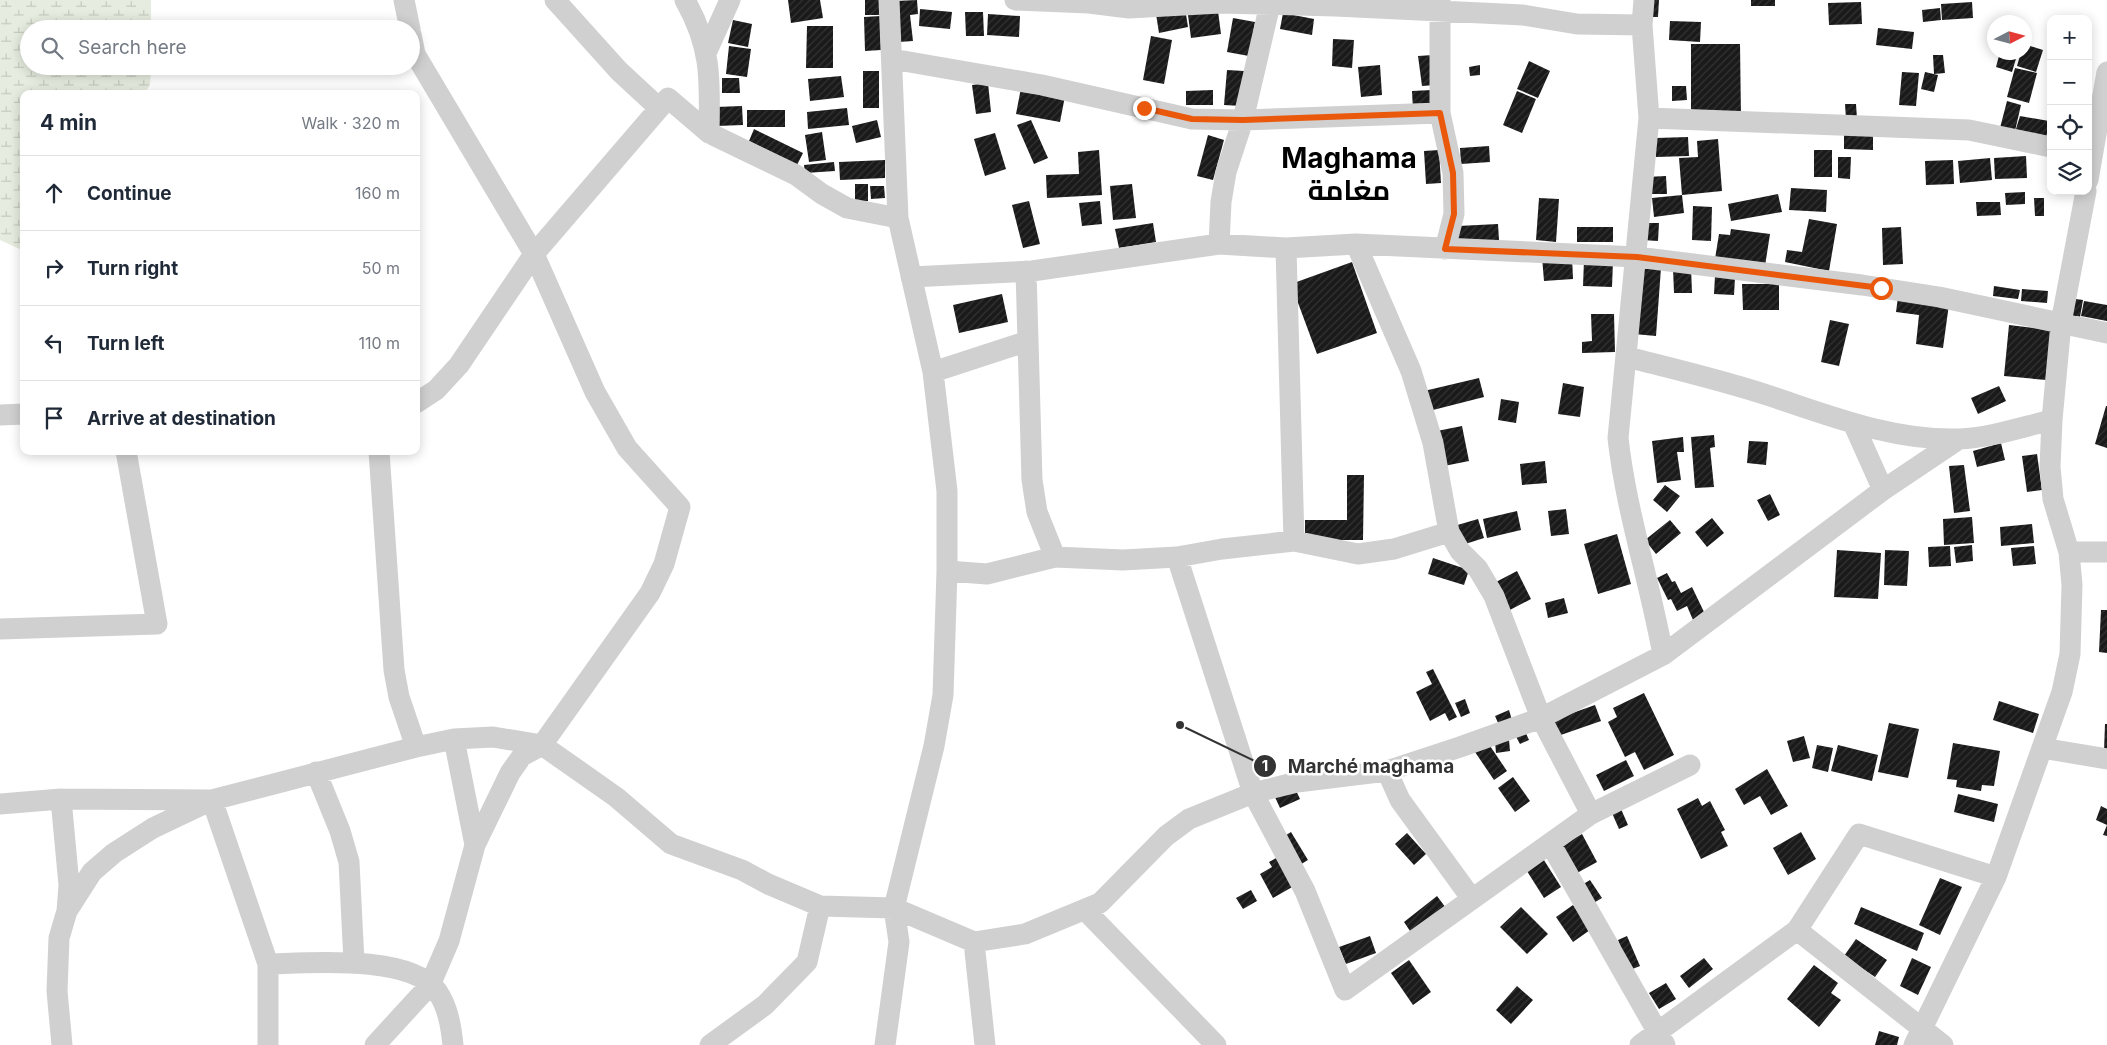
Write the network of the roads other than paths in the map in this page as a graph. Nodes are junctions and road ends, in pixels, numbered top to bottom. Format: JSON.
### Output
{"nodes":[{"id":1,"x":404,"y":0,"type":"edge"},
{"id":2,"x":555,"y":0,"type":"edge"},
{"id":3,"x":685,"y":0,"type":"edge"},
{"id":4,"x":730,"y":0,"type":"edge"},
{"id":5,"x":889,"y":0,"type":"edge"},
{"id":6,"x":1014,"y":0,"type":"edge"},
{"id":7,"x":1644,"y":0,"type":"edge"},
{"id":8,"x":1271,"y":2,"type":"edge"},
{"id":9,"x":1440,"y":6,"type":"edge"},
{"id":10,"x":408,"y":20,"type":"edge"},
{"id":11,"x":1642,"y":25,"type":"junction"},
{"id":12,"x":707,"y":51,"type":"junction"},
{"id":13,"x":892,"y":59,"type":"junction"},
{"id":14,"x":420,"y":61,"type":"edge"},
{"id":15,"x":2107,"y":72,"type":"edge"},
{"id":16,"x":659,"y":108,"type":"junction"},
{"id":17,"x":1440,"y":113,"type":"junction"},
{"id":18,"x":1649,"y":118,"type":"junction"},
{"id":19,"x":1243,"y":120,"type":"junction"},
{"id":20,"x":709,"y":133,"type":"junction"},
{"id":21,"x":2047,"y":146,"type":"edge"},
{"id":22,"x":2096,"y":155,"type":"edge"},
{"id":23,"x":2092,"y":168,"type":"edge"},
{"id":24,"x":2085,"y":195,"type":"edge"},
{"id":25,"x":898,"y":218,"type":"junction"},
{"id":26,"x":1219,"y":244,"type":"junction"},
{"id":27,"x":1356,"y":244,"type":"junction"},
{"id":28,"x":1286,"y":248,"type":"junction"},
{"id":29,"x":1445,"y":249,"type":"junction"},
{"id":30,"x":534,"y":254,"type":"junction"},
{"id":31,"x":1637,"y":257,"type":"junction"},
{"id":32,"x":1026,"y":271,"type":"junction"},
{"id":33,"x":911,"y":277,"type":"junction"},
{"id":34,"x":2061,"y":322,"type":"junction"},
{"id":35,"x":2107,"y":333,"type":"edge"},
{"id":36,"x":1028,"y":340,"type":"junction"},
{"id":37,"x":1627,"y":357,"type":"junction"},
{"id":38,"x":933,"y":372,"type":"junction"},
{"id":39,"x":420,"y":400,"type":"edge"},
{"id":40,"x":20,"y":414,"type":"edge"},
{"id":41,"x":0,"y":416,"type":"edge"},
{"id":42,"x":2052,"y":420,"type":"junction"},
{"id":43,"x":1854,"y":423,"type":"junction"},
{"id":44,"x":1959,"y":439,"type":"junction"},
{"id":45,"x":127,"y":455,"type":"edge"},
{"id":46,"x":379,"y":455,"type":"edge"},
{"id":47,"x":1883,"y":490,"type":"junction"},
{"id":48,"x":1448,"y":532,"type":"junction"},
{"id":49,"x":1294,"y":541,"type":"junction"},
{"id":50,"x":2068,"y":552,"type":"junction"},
{"id":51,"x":2107,"y":552,"type":"edge"},
{"id":52,"x":1055,"y":557,"type":"junction"},
{"id":53,"x":1177,"y":557,"type":"junction"},
{"id":54,"x":947,"y":572,"type":"junction"},
{"id":55,"x":0,"y":629,"type":"edge"},
{"id":56,"x":1663,"y":655,"type":"junction"},
{"id":57,"x":1541,"y":718,"type":"junction"},
{"id":58,"x":454,"y":740,"type":"junction"},
{"id":59,"x":542,"y":745,"type":"junction"},
{"id":60,"x":416,"y":747,"type":"junction"},
{"id":61,"x":2042,"y":748,"type":"junction"},
{"id":62,"x":2107,"y":760,"type":"edge"},
{"id":63,"x":1690,"y":765,"type":"dead end"},
{"id":64,"x":1387,"y":771,"type":"junction"},
{"id":65,"x":316,"y":772,"type":"junction"},
{"id":66,"x":1253,"y":793,"type":"junction"},
{"id":67,"x":61,"y":799,"type":"junction"},
{"id":68,"x":212,"y":800,"type":"junction"},
{"id":69,"x":0,"y":804,"type":"edge"},
{"id":70,"x":1590,"y":814,"type":"junction"},
{"id":71,"x":1550,"y":843,"type":"junction"},
{"id":72,"x":475,"y":845,"type":"junction"},
{"id":73,"x":1996,"y":877,"type":"junction"},
{"id":74,"x":1472,"y":899,"type":"junction"},
{"id":75,"x":820,"y":906,"type":"junction"},
{"id":76,"x":894,"y":908,"type":"junction"},
{"id":77,"x":1085,"y":910,"type":"junction"},
{"id":78,"x":67,"y":912,"type":"junction"},
{"id":79,"x":1797,"y":930,"type":"junction"},
{"id":80,"x":974,"y":942,"type":"junction"},
{"id":81,"x":354,"y":962,"type":"junction"},
{"id":82,"x":268,"y":964,"type":"junction"},
{"id":83,"x":430,"y":985,"type":"junction"},
{"id":84,"x":1919,"y":1036,"type":"edge"},
{"id":85,"x":1661,"y":1038,"type":"edge"},
{"id":86,"x":62,"y":1045,"type":"edge"},
{"id":87,"x":268,"y":1045,"type":"edge"},
{"id":88,"x":375,"y":1045,"type":"edge"},
{"id":89,"x":453,"y":1045,"type":"edge"},
{"id":90,"x":710,"y":1045,"type":"edge"},
{"id":91,"x":885,"y":1045,"type":"edge"},
{"id":92,"x":984,"y":1045,"type":"edge"},
{"id":93,"x":1216,"y":1045,"type":"edge"},
{"id":94,"x":1640,"y":1045,"type":"edge"},
{"id":95,"x":1943,"y":1045,"type":"edge"}],
"edges":[{"from":1,"to":10,"type":"street"},
{"from":2,"to":16,"type":"street"},
{"from":3,"to":12,"type":"street"},
{"from":4,"to":12,"type":"street"},
{"from":5,"to":13,"type":"street"},
{"from":6,"to":8,"type":"street"},
{"from":7,"to":11,"type":"street"},
{"from":8,"to":9,"type":"street"},
{"from":8,"to":19,"type":"street"},
{"from":9,"to":11,"type":"street"},
{"from":9,"to":17,"type":"street"},
{"from":11,"to":18,"type":"street"},
{"from":12,"to":20,"type":"street"},
{"from":13,"to":19,"type":"street"},
{"from":13,"to":25,"type":"street"},
{"from":14,"to":30,"type":"street"},
{"from":15,"to":22,"type":"street"},
{"from":16,"to":20,"type":"street"},
{"from":16,"to":30,"type":"street"},
{"from":17,"to":19,"type":"street"},
{"from":17,"to":29,"type":"street"},
{"from":18,"to":21,"type":"street"},
{"from":18,"to":31,"type":"street"},
{"from":19,"to":26,"type":"street"},
{"from":20,"to":25,"type":"street"},
{"from":22,"to":23,"type":"street"},
{"from":24,"to":34,"type":"street"},
{"from":25,"to":33,"type":"street"},
{"from":26,"to":28,"type":"street"},
{"from":26,"to":32,"type":"street"},
{"from":27,"to":28,"type":"street"},
{"from":27,"to":29,"type":"street"},
{"from":27,"to":48,"type":"street"},
{"from":28,"to":49,"type":"street"},
{"from":29,"to":31,"type":"street"},
{"from":30,"to":39,"type":"street"},
{"from":30,"to":59,"type":"street"},
{"from":31,"to":34,"type":"street"},
{"from":31,"to":37,"type":"street"},
{"from":32,"to":33,"type":"street"},
{"from":32,"to":36,"type":"street"},
{"from":33,"to":38,"type":"street"},
{"from":34,"to":35,"type":"street"},
{"from":34,"to":42,"type":"street"},
{"from":36,"to":38,"type":"street"},
{"from":36,"to":52,"type":"street"},
{"from":37,"to":43,"type":"street"},
{"from":37,"to":56,"type":"street"},
{"from":38,"to":54,"type":"street"},
{"from":40,"to":41,"type":"street"},
{"from":42,"to":44,"type":"street"},
{"from":42,"to":50,"type":"street"},
{"from":43,"to":44,"type":"street"},
{"from":43,"to":47,"type":"street"},
{"from":44,"to":47,"type":"street"},
{"from":45,"to":55,"type":"street"},
{"from":46,"to":60,"type":"street"},
{"from":47,"to":56,"type":"street"},
{"from":48,"to":49,"type":"street"},
{"from":48,"to":57,"type":"street"},
{"from":49,"to":53,"type":"street"},
{"from":50,"to":51,"type":"street"},
{"from":50,"to":61,"type":"street"},
{"from":52,"to":53,"type":"street"},
{"from":52,"to":54,"type":"street"},
{"from":53,"to":66,"type":"street"},
{"from":54,"to":76,"type":"street"},
{"from":56,"to":57,"type":"street"},
{"from":57,"to":64,"type":"street"},
{"from":57,"to":70,"type":"street"},
{"from":58,"to":59,"type":"street"},
{"from":58,"to":60,"type":"street"},
{"from":58,"to":72,"type":"street"},
{"from":59,"to":72,"type":"street"},
{"from":59,"to":75,"type":"street"},
{"from":60,"to":65,"type":"street"},
{"from":61,"to":62,"type":"street"},
{"from":61,"to":73,"type":"street"},
{"from":63,"to":70,"type":"street"},
{"from":64,"to":66,"type":"street"},
{"from":64,"to":74,"type":"street"},
{"from":65,"to":68,"type":"street"},
{"from":65,"to":81,"type":"street"},
{"from":66,"to":74,"type":"street"},
{"from":66,"to":77,"type":"street"},
{"from":67,"to":68,"type":"street"},
{"from":67,"to":69,"type":"street"},
{"from":67,"to":78,"type":"street"},
{"from":68,"to":78,"type":"street"},
{"from":68,"to":82,"type":"street"},
{"from":70,"to":71,"type":"street"},
{"from":71,"to":74,"type":"street"},
{"from":71,"to":85,"type":"street"},
{"from":72,"to":83,"type":"street"},
{"from":73,"to":79,"type":"street"},
{"from":73,"to":84,"type":"street"},
{"from":75,"to":76,"type":"street"},
{"from":75,"to":90,"type":"street"},
{"from":76,"to":80,"type":"street"},
{"from":76,"to":91,"type":"street"},
{"from":77,"to":80,"type":"street"},
{"from":77,"to":93,"type":"street"},
{"from":78,"to":86,"type":"street"},
{"from":79,"to":84,"type":"street"},
{"from":79,"to":85,"type":"street"},
{"from":80,"to":92,"type":"street"},
{"from":81,"to":82,"type":"street"},
{"from":81,"to":83,"type":"street"},
{"from":82,"to":87,"type":"street"},
{"from":83,"to":88,"type":"street"},
{"from":83,"to":89,"type":"street"},
{"from":84,"to":95,"type":"street"},
{"from":85,"to":94,"type":"street"}]}
